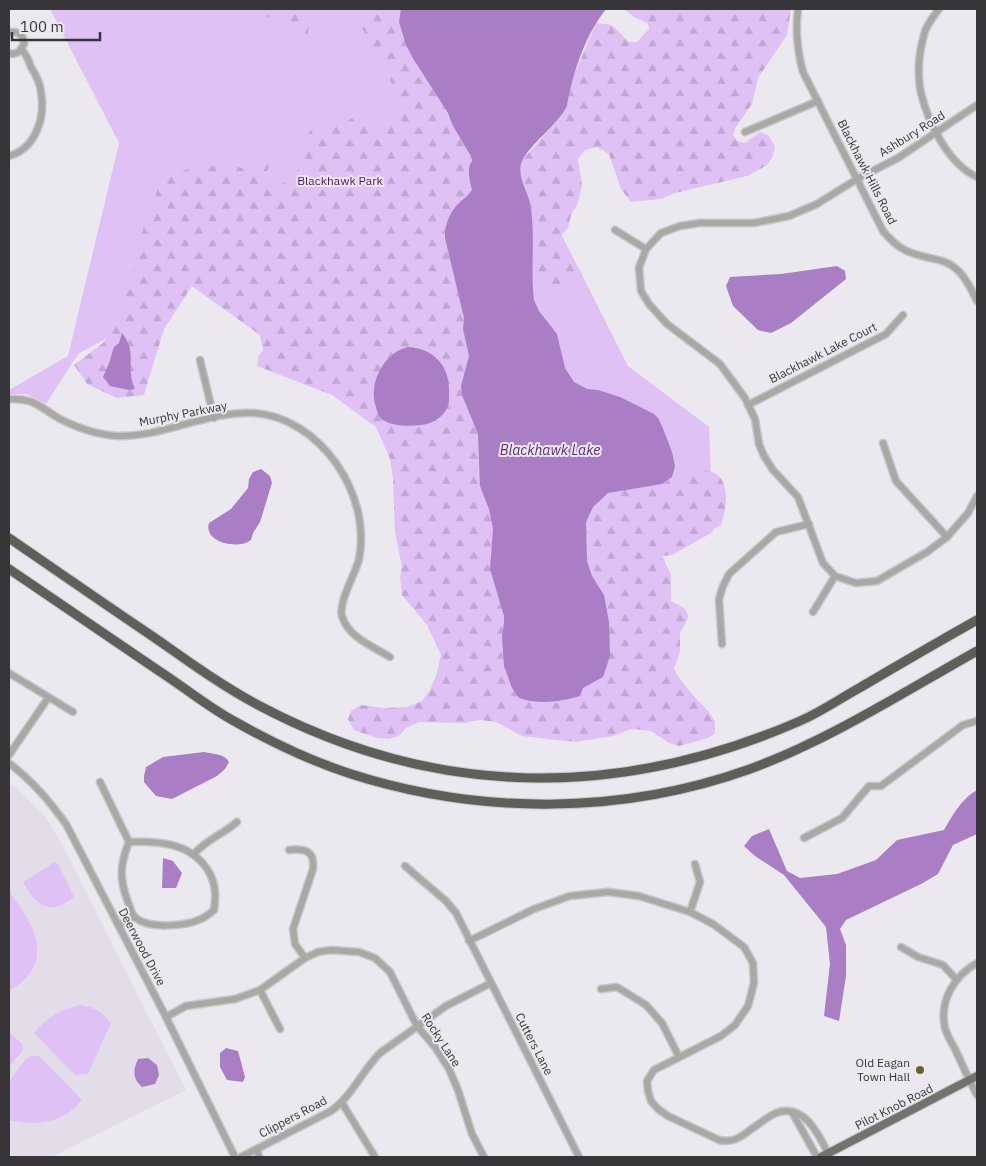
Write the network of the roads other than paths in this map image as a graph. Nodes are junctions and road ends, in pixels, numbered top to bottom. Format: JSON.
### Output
{"nodes":[{"id":1,"x":798,"y":9,"type":"edge"},
{"id":2,"x":939,"y":9,"type":"edge"},
{"id":3,"x":9,"y":33,"type":"edge"},
{"id":4,"x":22,"y":50,"type":"junction"},
{"id":5,"x":9,"y":53,"type":"edge"},
{"id":6,"x":818,"y":101,"type":"junction"},
{"id":7,"x":977,"y":105,"type":"edge"},
{"id":8,"x":745,"y":132,"type":"dead end"},
{"id":9,"x":936,"y":133,"type":"junction"},
{"id":10,"x":9,"y":156,"type":"edge"},
{"id":11,"x":977,"y":177,"type":"edge"},
{"id":12,"x":857,"y":179,"type":"junction"},
{"id":13,"x":615,"y":230,"type":"dead end"},
{"id":14,"x":646,"y":249,"type":"junction"},
{"id":15,"x":977,"y":301,"type":"edge"},
{"id":16,"x":903,"y":315,"type":"dead end"},
{"id":17,"x":200,"y":360,"type":"dead end"},
{"id":18,"x":9,"y":399,"type":"edge"},
{"id":19,"x":748,"y":404,"type":"junction"},
{"id":20,"x":214,"y":418,"type":"junction"},
{"id":21,"x":883,"y":443,"type":"dead end"},
{"id":22,"x":977,"y":496,"type":"edge"},
{"id":23,"x":810,"y":524,"type":"junction"},
{"id":24,"x":947,"y":537,"type":"junction"},
{"id":25,"x":9,"y":538,"type":"edge"},
{"id":26,"x":9,"y":569,"type":"edge"},
{"id":27,"x":835,"y":576,"type":"junction"},
{"id":28,"x":813,"y":612,"type":"dead end"},
{"id":29,"x":977,"y":620,"type":"edge"},
{"id":30,"x":722,"y":644,"type":"dead end"},
{"id":31,"x":977,"y":651,"type":"edge"},
{"id":32,"x":390,"y":657,"type":"dead end"},
{"id":33,"x":9,"y":673,"type":"edge"},
{"id":34,"x":48,"y":698,"type":"junction"},
{"id":35,"x":72,"y":712,"type":"dead end"},
{"id":36,"x":977,"y":721,"type":"edge"},
{"id":37,"x":9,"y":755,"type":"edge"},
{"id":38,"x":9,"y":763,"type":"edge"},
{"id":39,"x":100,"y":782,"type":"dead end"},
{"id":40,"x":237,"y":822,"type":"dead end"},
{"id":41,"x":804,"y":838,"type":"dead end"},
{"id":42,"x":129,"y":842,"type":"junction"},
{"id":43,"x":289,"y":850,"type":"dead end"},
{"id":44,"x":194,"y":854,"type":"junction"},
{"id":45,"x":696,"y":864,"type":"dead end"},
{"id":46,"x":405,"y":866,"type":"dead end"},
{"id":47,"x":690,"y":912,"type":"junction"},
{"id":48,"x":134,"y":916,"type":"junction"},
{"id":49,"x":118,"y":925,"type":"junction"},
{"id":50,"x":470,"y":941,"type":"junction"},
{"id":51,"x":901,"y":947,"type":"dead end"},
{"id":52,"x":304,"y":958,"type":"junction"},
{"id":53,"x":977,"y":963,"type":"edge"},
{"id":54,"x":956,"y":979,"type":"junction"},
{"id":55,"x":491,"y":983,"type":"junction"},
{"id":56,"x":601,"y":989,"type":"dead end"},
{"id":57,"x":260,"y":990,"type":"junction"},
{"id":58,"x":166,"y":1017,"type":"junction"},
{"id":59,"x":417,"y":1026,"type":"junction"},
{"id":60,"x":280,"y":1029,"type":"dead end"},
{"id":61,"x":679,"y":1057,"type":"junction"},
{"id":62,"x":977,"y":1076,"type":"edge"},
{"id":63,"x":970,"y":1081,"type":"junction"},
{"id":64,"x":977,"y":1095,"type":"edge"},
{"id":65,"x":342,"y":1103,"type":"junction"},
{"id":66,"x":792,"y":1112,"type":"junction"},
{"id":67,"x":257,"y":1149,"type":"junction"},
{"id":68,"x":826,"y":1156,"type":"edge"},
{"id":69,"x":235,"y":1157,"type":"edge"},
{"id":70,"x":241,"y":1157,"type":"edge"},
{"id":71,"x":259,"y":1157,"type":"edge"},
{"id":72,"x":375,"y":1157,"type":"edge"},
{"id":73,"x":484,"y":1157,"type":"edge"},
{"id":74,"x":579,"y":1157,"type":"edge"},
{"id":75,"x":816,"y":1157,"type":"edge"}],
"edges":[{"from":1,"to":6,"type":"street","name":"Blackhawk Hills Road"},
{"from":2,"to":9,"type":"street"},
{"from":3,"to":4,"type":"street"},
{"from":4,"to":5,"type":"street"},
{"from":4,"to":10,"type":"street"},
{"from":6,"to":8,"type":"street"},
{"from":6,"to":12,"type":"street","name":"Blackhawk Hills Road"},
{"from":7,"to":9,"type":"street","name":"Ashbury Road"},
{"from":9,"to":11,"type":"street"},
{"from":9,"to":12,"type":"street","name":"Ashbury Road"},
{"from":12,"to":14,"type":"street","name":"Ashbury Road"},
{"from":12,"to":15,"type":"street","name":"Blackhawk Hills Road"},
{"from":13,"to":14,"type":"street"},
{"from":14,"to":19,"type":"street"},
{"from":16,"to":19,"type":"street","name":"Blackhawk Lake Court"},
{"from":17,"to":20,"type":"street"},
{"from":18,"to":20,"type":"street","name":"Murphy Parkway"},
{"from":19,"to":23,"type":"street"},
{"from":20,"to":32,"type":"street","name":"Murphy Parkway"},
{"from":21,"to":24,"type":"street"},
{"from":22,"to":24,"type":"street"},
{"from":23,"to":27,"type":"street"},
{"from":23,"to":30,"type":"street"},
{"from":24,"to":27,"type":"street"},
{"from":25,"to":29,"type":"highway"},
{"from":26,"to":31,"type":"highway"},
{"from":27,"to":28,"type":"street"},
{"from":33,"to":34,"type":"street"},
{"from":34,"to":35,"type":"street"},
{"from":34,"to":37,"type":"street"},
{"from":36,"to":41,"type":"street"},
{"from":38,"to":49,"type":"street","name":"Deerwood Drive"},
{"from":39,"to":42,"type":"street"},
{"from":40,"to":44,"type":"street"},
{"from":42,"to":44,"type":"street"},
{"from":42,"to":48,"type":"street"},
{"from":43,"to":52,"type":"street"},
{"from":44,"to":48,"type":"street"},
{"from":45,"to":47,"type":"street"},
{"from":46,"to":50,"type":"street","name":"Cutters Lane"},
{"from":47,"to":50,"type":"street"},
{"from":47,"to":61,"type":"street"},
{"from":48,"to":49,"type":"street"},
{"from":49,"to":58,"type":"street","name":"Deerwood Drive"},
{"from":50,"to":55,"type":"street","name":"Cutters Lane"},
{"from":51,"to":54,"type":"street"},
{"from":52,"to":57,"type":"street","name":"Rocky Lane"},
{"from":52,"to":59,"type":"street","name":"Rocky Lane"},
{"from":53,"to":54,"type":"street"},
{"from":54,"to":63,"type":"street"},
{"from":55,"to":59,"type":"street","name":"Clippers Road"},
{"from":55,"to":74,"type":"street","name":"Cutters Lane"},
{"from":56,"to":61,"type":"street"},
{"from":57,"to":58,"type":"street","name":"Rocky Lane"},
{"from":57,"to":60,"type":"street"},
{"from":58,"to":69,"type":"street","name":"Deerwood Drive"},
{"from":59,"to":65,"type":"street","name":"Clippers Road"},
{"from":59,"to":73,"type":"street","name":"Rocky Lane"},
{"from":61,"to":66,"type":"street"},
{"from":62,"to":63,"type":"main road","name":"Pilot Knob Road"},
{"from":63,"to":64,"type":"street"},
{"from":63,"to":68,"type":"main road","name":"Pilot Knob Road"},
{"from":65,"to":67,"type":"street","name":"Clippers Road"},
{"from":65,"to":72,"type":"street"},
{"from":66,"to":68,"type":"street"},
{"from":66,"to":75,"type":"street"},
{"from":67,"to":70,"type":"street","name":"Clippers Road"},
{"from":67,"to":71,"type":"street"}]}
